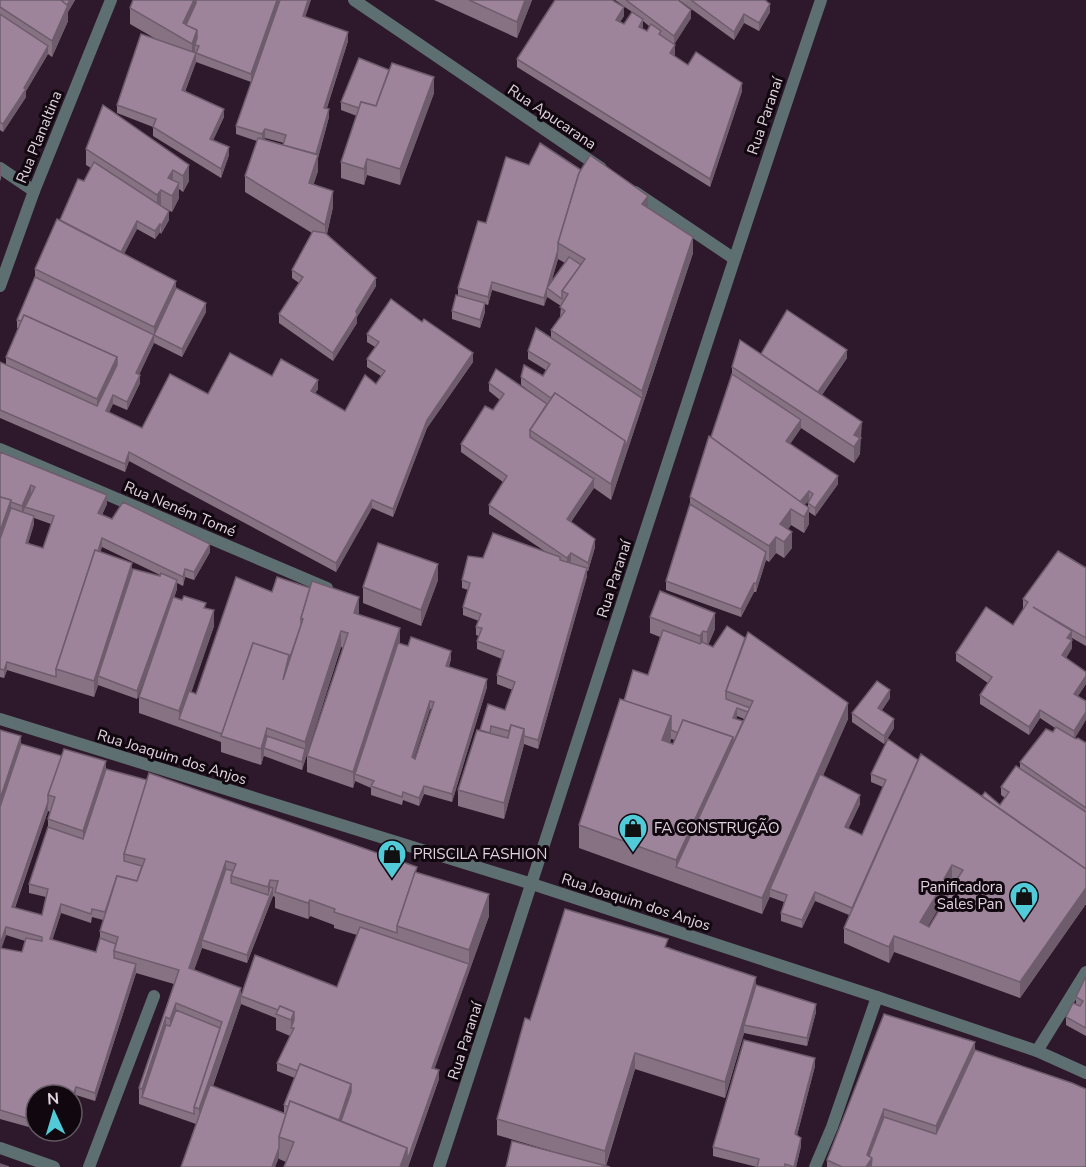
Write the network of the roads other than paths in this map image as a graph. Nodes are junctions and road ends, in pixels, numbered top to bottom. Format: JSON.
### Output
{"nodes":[{"id":1,"x":111,"y":0,"type":"edge"},
{"id":2,"x":354,"y":0,"type":"edge"},
{"id":3,"x":820,"y":0,"type":"edge"},
{"id":4,"x":0,"y":168,"type":"edge"},
{"id":5,"x":606,"y":172,"type":"edge"},
{"id":6,"x":626,"y":186,"type":"edge"},
{"id":7,"x":34,"y":191,"type":"junction"},
{"id":8,"x":733,"y":258,"type":"junction"},
{"id":9,"x":0,"y":286,"type":"edge"},
{"id":10,"x":0,"y":449,"type":"edge"},
{"id":11,"x":337,"y":592,"type":"edge"},
{"id":12,"x":0,"y":719,"type":"edge"},
{"id":13,"x":532,"y":885,"type":"junction"},
{"id":14,"x":1086,"y":972,"type":"edge"},
{"id":15,"x":154,"y":996,"type":"dead end"},
{"id":16,"x":877,"y":997,"type":"junction"},
{"id":17,"x":1037,"y":1051,"type":"junction"},
{"id":18,"x":1086,"y":1073,"type":"edge"},
{"id":19,"x":0,"y":1148,"type":"edge"},
{"id":20,"x":54,"y":1167,"type":"edge"},
{"id":21,"x":89,"y":1167,"type":"edge"},
{"id":22,"x":439,"y":1167,"type":"edge"},
{"id":23,"x":815,"y":1167,"type":"edge"}],
"edges":[{"from":1,"to":7,"type":"street","name":"Rua Planaltina"},
{"from":2,"to":5,"type":"street","name":"Rua Apucarana"},
{"from":3,"to":8,"type":"street","name":"Rua Paranaí"},
{"from":4,"to":7,"type":"street"},
{"from":6,"to":8,"type":"street"},
{"from":7,"to":9,"type":"street","name":"Rua Planaltina"},
{"from":8,"to":13,"type":"street","name":"Rua Paranaí"},
{"from":10,"to":11,"type":"street","name":"Rua Neném Tomé"},
{"from":12,"to":13,"type":"street","name":"Rua Joaquim dos Anjos"},
{"from":13,"to":16,"type":"street","name":"Rua Joaquim dos Anjos"},
{"from":13,"to":22,"type":"street","name":"Rua Paranaí"},
{"from":14,"to":17,"type":"street"},
{"from":15,"to":21,"type":"street"},
{"from":16,"to":17,"type":"street","name":"Rua Joaquim dos Anjos"},
{"from":16,"to":23,"type":"street"},
{"from":17,"to":18,"type":"street","name":"Rua Joaquim dos Anjos"},
{"from":19,"to":20,"type":"street"}]}
